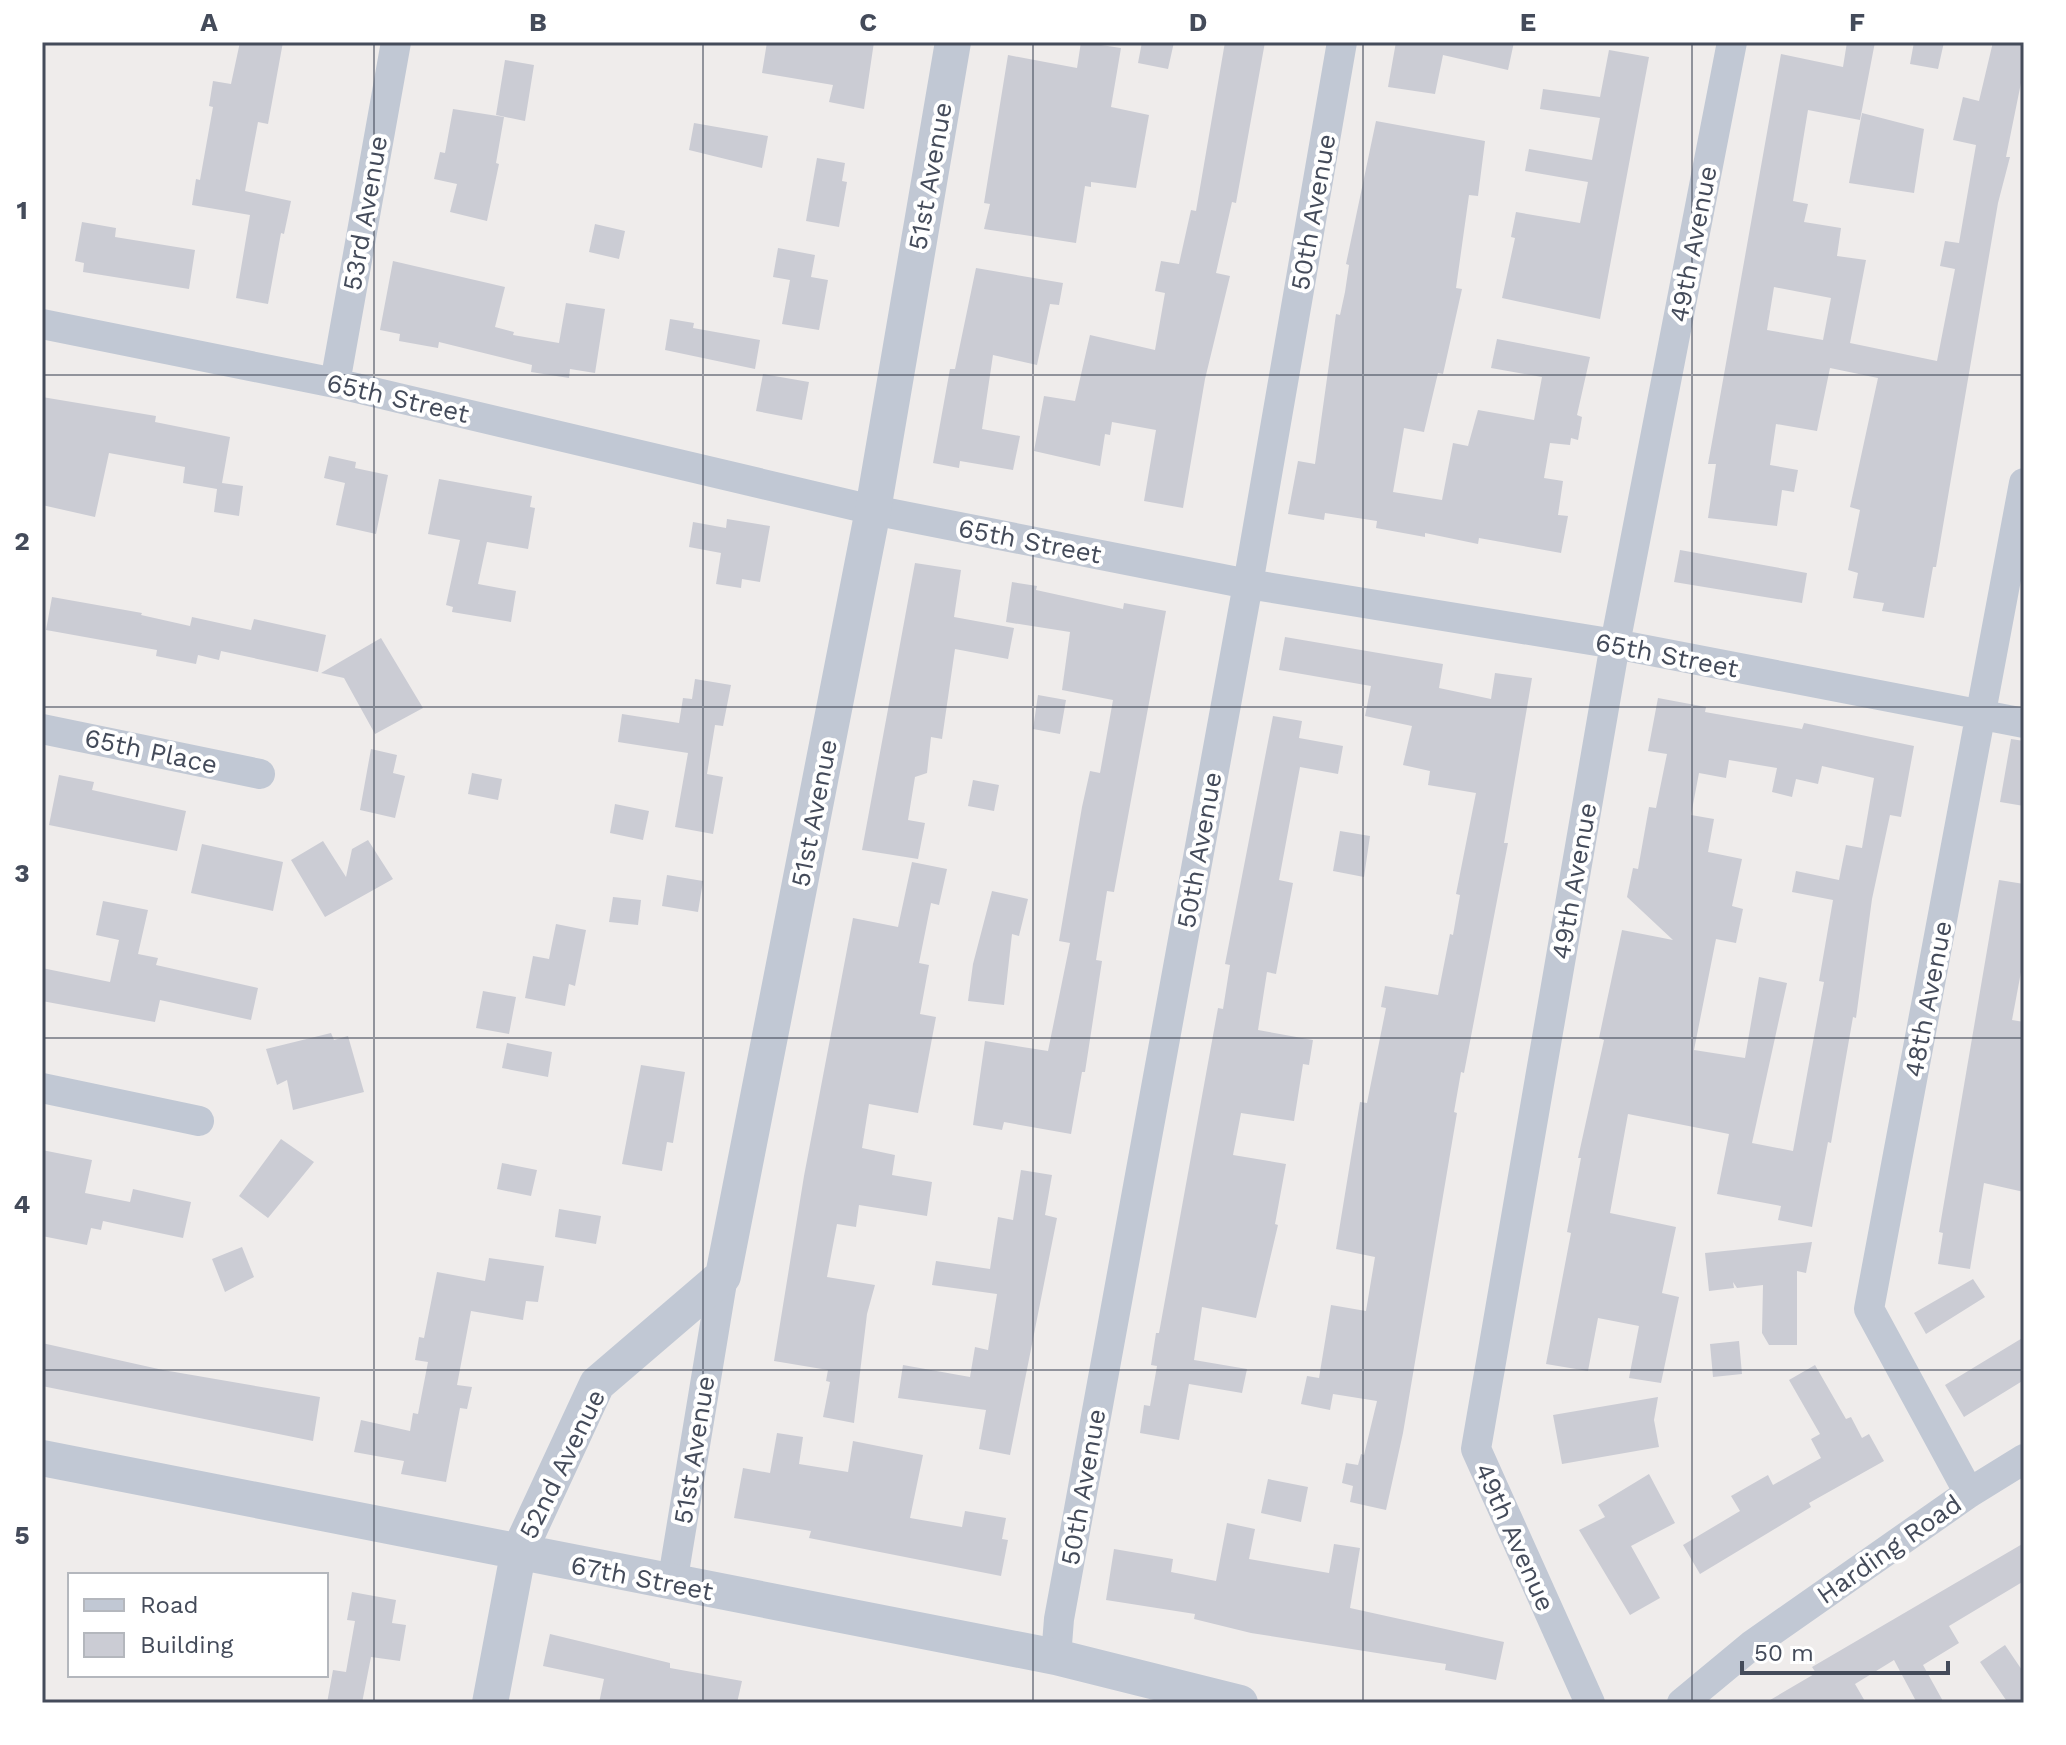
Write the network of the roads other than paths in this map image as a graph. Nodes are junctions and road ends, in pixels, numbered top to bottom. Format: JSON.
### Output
{"nodes":[{"id":1,"x":396,"y":42,"type":"edge"},
{"id":2,"x":953,"y":42,"type":"edge"},
{"id":3,"x":1342,"y":42,"type":"edge"},
{"id":4,"x":1732,"y":42,"type":"edge"},
{"id":5,"x":42,"y":324,"type":"edge"},
{"id":6,"x":335,"y":383,"type":"junction"},
{"id":7,"x":2024,"y":483,"type":"edge"},
{"id":8,"x":873,"y":510,"type":"junction"},
{"id":9,"x":1248,"y":584,"type":"junction"},
{"id":10,"x":1615,"y":644,"type":"junction"},
{"id":11,"x":1982,"y":717,"type":"junction"},
{"id":12,"x":2024,"y":723,"type":"edge"},
{"id":13,"x":42,"y":729,"type":"edge"},
{"id":14,"x":260,"y":774,"type":"dead end"},
{"id":15,"x":42,"y":1088,"type":"edge"},
{"id":16,"x":199,"y":1121,"type":"dead end"},
{"id":17,"x":723,"y":1276,"type":"junction"},
{"id":18,"x":42,"y":1458,"type":"edge"},
{"id":19,"x":2024,"y":1459,"type":"edge"},
{"id":20,"x":1969,"y":1493,"type":"junction"},
{"id":21,"x":518,"y":1554,"type":"junction"},
{"id":22,"x":672,"y":1584,"type":"junction"},
{"id":23,"x":1056,"y":1657,"type":"junction"},
{"id":24,"x":490,"y":1703,"type":"edge"},
{"id":25,"x":1240,"y":1703,"type":"edge"},
{"id":26,"x":1590,"y":1703,"type":"edge"},
{"id":27,"x":1682,"y":1703,"type":"edge"}],
"edges":[{"from":1,"to":6,"type":"street","name":"53rd Avenue"},
{"from":2,"to":8,"type":"street","name":"51st Avenue"},
{"from":3,"to":9,"type":"street","name":"50th Avenue"},
{"from":4,"to":10,"type":"street","name":"49th Avenue"},
{"from":5,"to":6,"type":"street","name":"65th Street"},
{"from":6,"to":8,"type":"street","name":"65th Street"},
{"from":7,"to":11,"type":"street","name":"48th Avenue"},
{"from":8,"to":9,"type":"street","name":"65th Street"},
{"from":8,"to":17,"type":"street","name":"51st Avenue"},
{"from":9,"to":10,"type":"street","name":"65th Street"},
{"from":9,"to":23,"type":"street","name":"50th Avenue"},
{"from":10,"to":11,"type":"street","name":"65th Street"},
{"from":10,"to":26,"type":"street","name":"49th Avenue"},
{"from":11,"to":12,"type":"street","name":"65th Street"},
{"from":11,"to":20,"type":"street","name":"48th Avenue"},
{"from":13,"to":14,"type":"street","name":"65th Place"},
{"from":15,"to":16,"type":"street"},
{"from":17,"to":21,"type":"street","name":"52nd Avenue"},
{"from":17,"to":22,"type":"street","name":"51st Avenue"},
{"from":18,"to":21,"type":"street","name":"67th Street"},
{"from":19,"to":20,"type":"street","name":"Harding Road"},
{"from":20,"to":27,"type":"street","name":"Harding Road"},
{"from":21,"to":22,"type":"street","name":"67th Street"},
{"from":21,"to":24,"type":"street","name":"52nd Avenue"},
{"from":22,"to":23,"type":"street","name":"67th Street"},
{"from":23,"to":25,"type":"street","name":"67th Street"}]}
